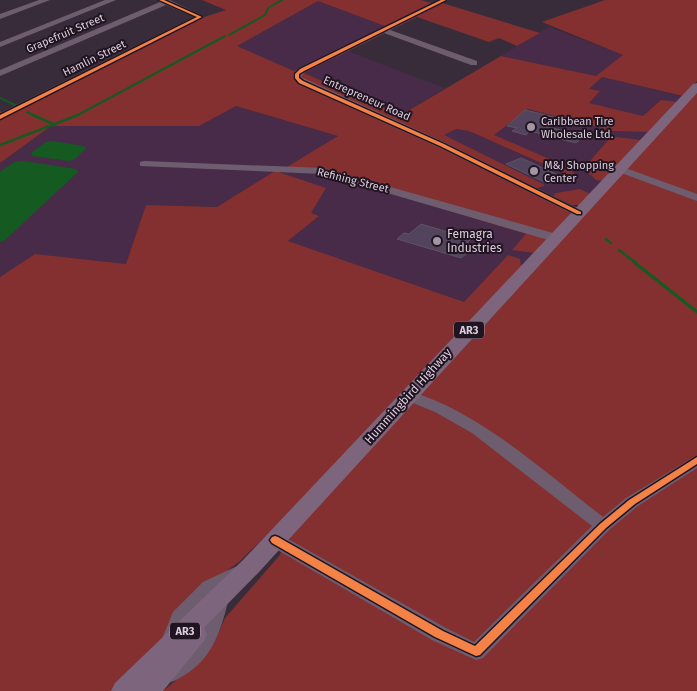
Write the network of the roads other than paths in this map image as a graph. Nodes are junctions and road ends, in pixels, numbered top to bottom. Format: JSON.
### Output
{"nodes":[{"id":1,"x":46,"y":0,"type":"edge"},
{"id":2,"x":112,"y":0,"type":"edge"},
{"id":3,"x":444,"y":0,"type":"edge"},
{"id":4,"x":164,"y":1,"type":"edge"},
{"id":5,"x":0,"y":17,"type":"edge"},
{"id":6,"x":383,"y":30,"type":"junction"},
{"id":7,"x":0,"y":45,"type":"edge"},
{"id":8,"x":474,"y":63,"type":"dead end"},
{"id":9,"x":0,"y":73,"type":"edge"},
{"id":10,"x":697,"y":86,"type":"edge"},
{"id":11,"x":2,"y":114,"type":"edge"},
{"id":12,"x":144,"y":164,"type":"dead end"},
{"id":13,"x":620,"y":169,"type":"junction"},
{"id":14,"x":697,"y":198,"type":"edge"},
{"id":15,"x":579,"y":213,"type":"junction"},
{"id":16,"x":556,"y":238,"type":"junction"},
{"id":17,"x":408,"y":396,"type":"junction"},
{"id":18,"x":697,"y":460,"type":"edge"},
{"id":19,"x":603,"y":526,"type":"junction"},
{"id":20,"x":275,"y":540,"type":"junction"},
{"id":21,"x":246,"y":570,"type":"junction"},
{"id":22,"x":153,"y":686,"type":"edge"},
{"id":23,"x":124,"y":691,"type":"edge"}],
"edges":[{"from":1,"to":5,"type":"street"},
{"from":2,"to":7,"type":"street"},
{"from":3,"to":6,"type":"street","name":"Entrepreneur Road"},
{"from":4,"to":9,"type":"street","name":"Grapefruit Street"},
{"from":4,"to":11,"type":"street","name":"Hamlin Street"},
{"from":6,"to":8,"type":"street"},
{"from":6,"to":15,"type":"street","name":"Entrepreneur Road"},
{"from":10,"to":13,"type":"main road","name":"Hummingbird Highway","number":"AR3"},
{"from":12,"to":16,"type":"street","name":"Refining Street"},
{"from":13,"to":14,"type":"street"},
{"from":13,"to":15,"type":"main road","name":"Hummingbird Highway","number":"AR3"},
{"from":15,"to":16,"type":"main road","name":"Hummingbird Highway","number":"AR3"},
{"from":16,"to":17,"type":"main road","name":"Hummingbird Highway","number":"AR3"},
{"from":17,"to":19,"type":"street"},
{"from":17,"to":20,"type":"main road","name":"Hummingbird Highway","number":"AR3"},
{"from":18,"to":19,"type":"street"},
{"from":19,"to":20,"type":"street"},
{"from":20,"to":21,"type":"main road","name":"Hummingbird Highway","number":"AR3"},
{"from":21,"to":22,"type":"main road","name":"Hummingbird Highway","number":"AR3"},
{"from":21,"to":23,"type":"main road","name":"Hummingbird Highway","number":"AR3"}]}
